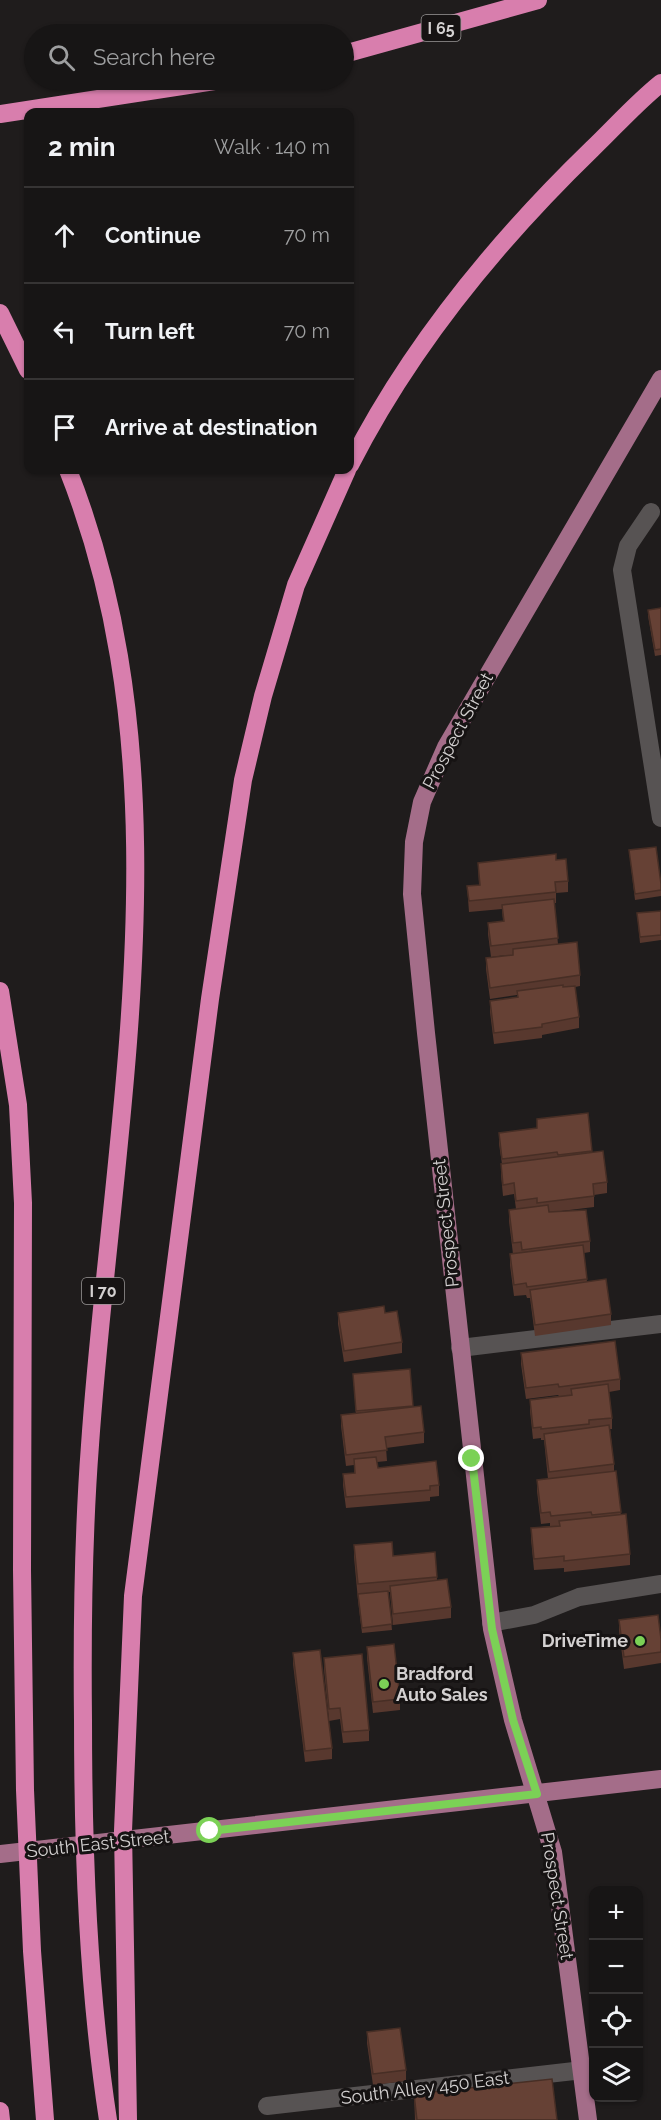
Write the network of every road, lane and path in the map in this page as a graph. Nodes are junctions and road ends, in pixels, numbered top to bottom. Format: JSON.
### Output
{"nodes":[{"id":1,"x":538,"y":0,"type":"edge"},
{"id":2,"x":354,"y":51,"type":"edge"},
{"id":3,"x":661,"y":83,"type":"edge"},
{"id":4,"x":155,"y":90,"type":"edge"},
{"id":5,"x":39,"y":108,"type":"edge"},
{"id":6,"x":24,"y":110,"type":"edge"},
{"id":7,"x":0,"y":114,"type":"edge"},
{"id":8,"x":0,"y":313,"type":"edge"},
{"id":9,"x":24,"y":362,"type":"edge"},
{"id":10,"x":661,"y":379,"type":"edge"},
{"id":11,"x":354,"y":458,"type":"edge"},
{"id":12,"x":69,"y":474,"type":"edge"},
{"id":13,"x":345,"y":474,"type":"edge"},
{"id":14,"x":651,"y":512,"type":"dead end"},
{"id":15,"x":661,"y":818,"type":"edge"},
{"id":16,"x":0,"y":991,"type":"edge"},
{"id":17,"x":661,"y":1324,"type":"edge"},
{"id":18,"x":460,"y":1348,"type":"junction"},
{"id":19,"x":661,"y":1584,"type":"edge"},
{"id":20,"x":491,"y":1623,"type":"junction"},
{"id":21,"x":661,"y":1779,"type":"edge"},
{"id":22,"x":537,"y":1794,"type":"junction"},
{"id":23,"x":0,"y":1854,"type":"edge"},
{"id":24,"x":583,"y":2070,"type":"junction"},
{"id":25,"x":267,"y":2106,"type":"dead end"},
{"id":26,"x":0,"y":2111,"type":"edge"},
{"id":27,"x":2,"y":2120,"type":"edge"},
{"id":28,"x":45,"y":2120,"type":"edge"},
{"id":29,"x":108,"y":2120,"type":"edge"},
{"id":30,"x":128,"y":2120,"type":"edge"},
{"id":31,"x":588,"y":2120,"type":"edge"},
{"id":32,"x":596,"y":2120,"type":"edge"}],
"edges":[{"from":1,"to":2,"type":"highway","number":"I 65"},
{"from":3,"to":11,"type":"highway"},
{"from":4,"to":5,"type":"highway"},
{"from":6,"to":7,"type":"highway"},
{"from":8,"to":9,"type":"highway"},
{"from":10,"to":18,"type":"main road","name":"Prospect Street"},
{"from":12,"to":29,"type":"highway","number":"I 70"},
{"from":13,"to":30,"type":"highway"},
{"from":14,"to":15,"type":"lane"},
{"from":16,"to":28,"type":"highway"},
{"from":17,"to":18,"type":"lane"},
{"from":18,"to":20,"type":"main road","name":"Prospect Street"},
{"from":19,"to":20,"type":"lane"},
{"from":20,"to":22,"type":"main road","name":"Prospect Street"},
{"from":21,"to":22,"type":"main road","name":"South East Street"},
{"from":22,"to":23,"type":"main road","name":"South East Street"},
{"from":22,"to":24,"type":"main road","name":"Prospect Street"},
{"from":24,"to":25,"type":"lane","name":"South Alley 450 East"},
{"from":24,"to":31,"type":"main road","name":"Prospect Street"},
{"from":24,"to":32,"type":"main road"},
{"from":26,"to":27,"type":"highway"}]}
